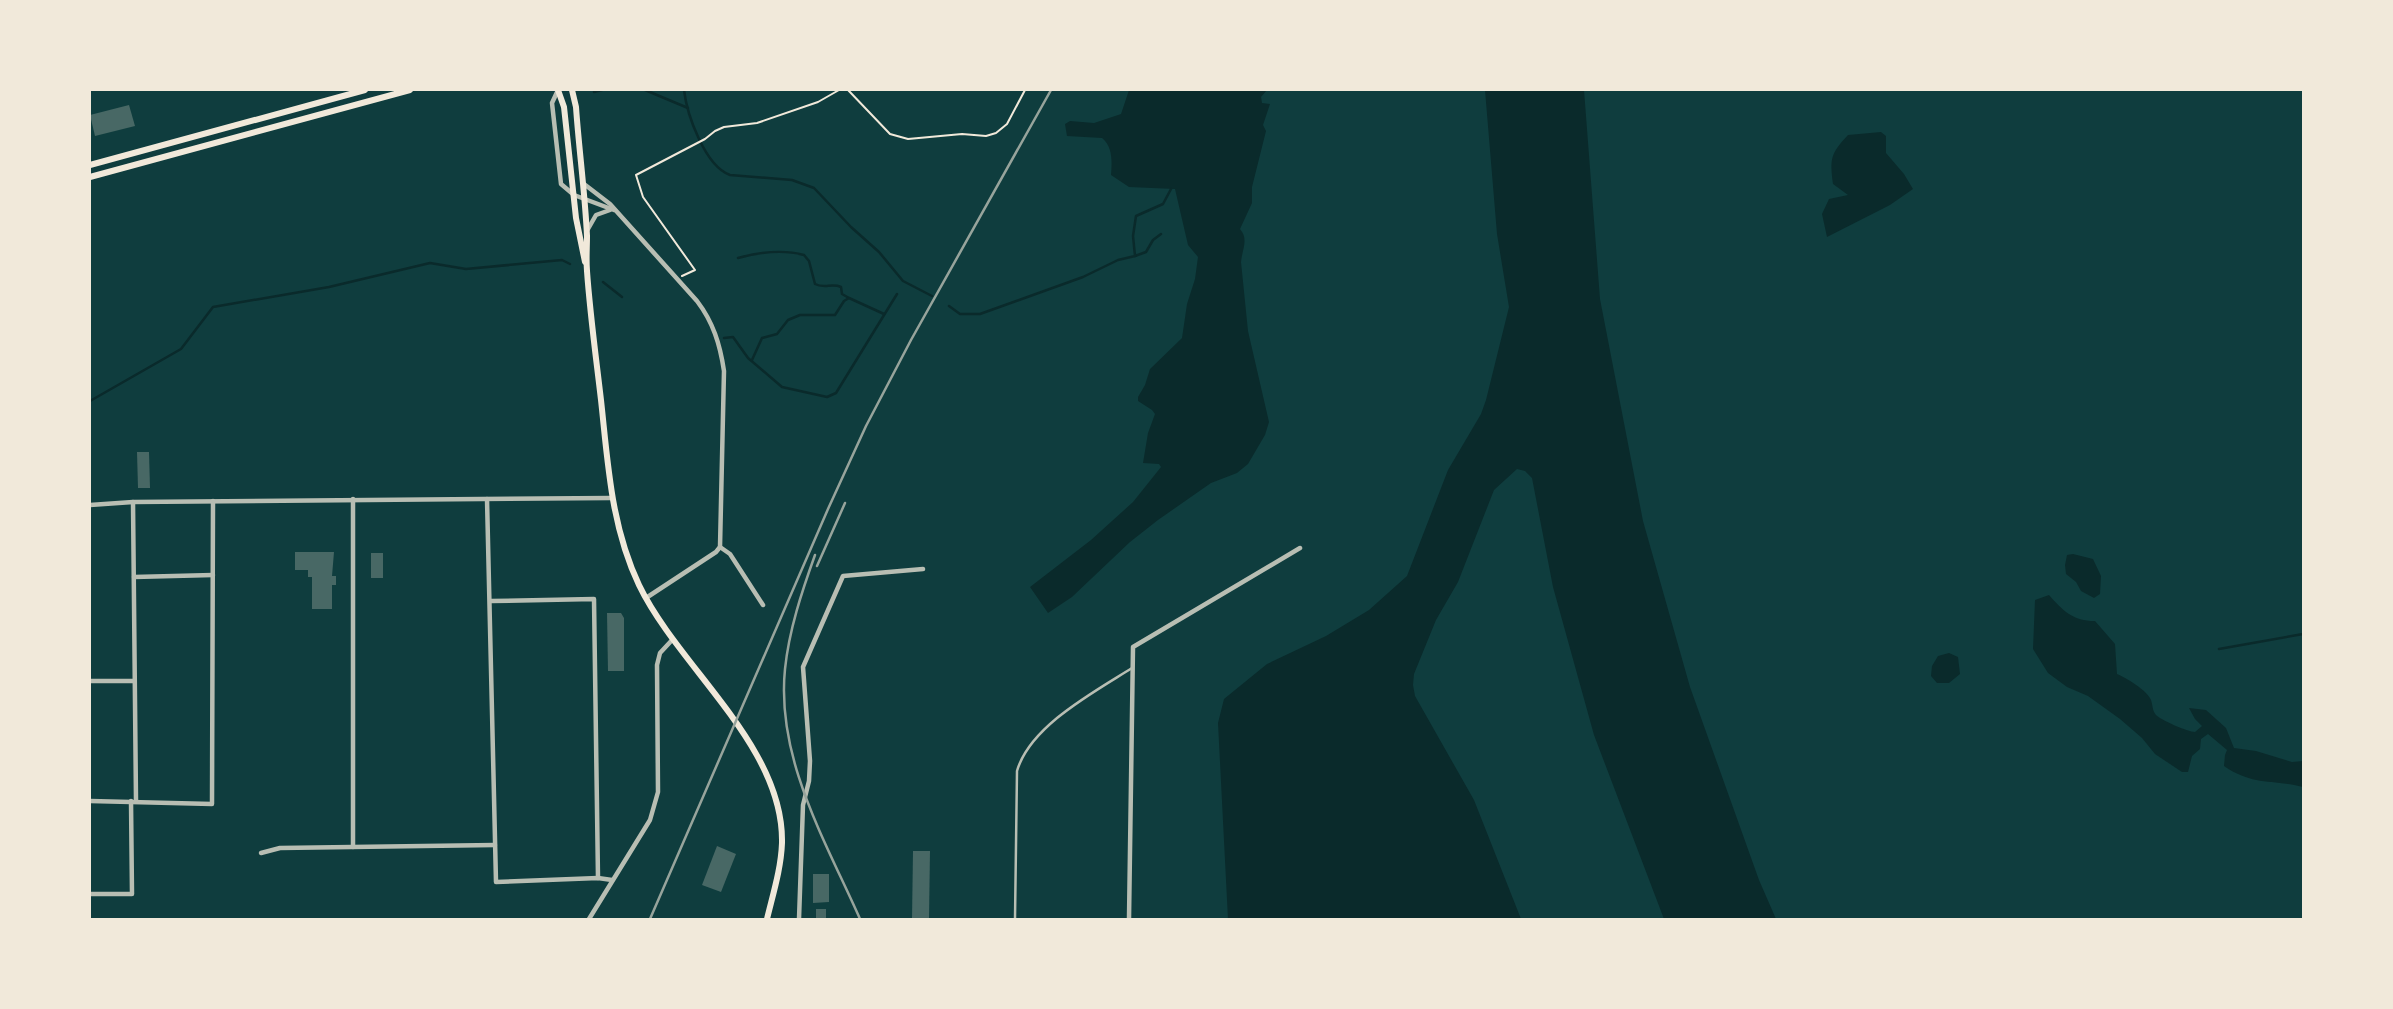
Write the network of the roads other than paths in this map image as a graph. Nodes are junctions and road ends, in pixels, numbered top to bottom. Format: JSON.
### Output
{"nodes":[{"id":1,"x":365,"y":90,"type":"edge"},
{"id":2,"x":410,"y":90,"type":"edge"},
{"id":3,"x":558,"y":90,"type":"edge"},
{"id":4,"x":572,"y":90,"type":"edge"},
{"id":5,"x":90,"y":165,"type":"edge"},
{"id":6,"x":90,"y":177,"type":"edge"},
{"id":7,"x":582,"y":180,"type":"junction"},
{"id":8,"x":574,"y":195,"type":"junction"},
{"id":9,"x":583,"y":199,"type":"junction"},
{"id":10,"x":618,"y":212,"type":"junction"},
{"id":11,"x":587,"y":235,"type":"junction"},
{"id":12,"x":586,"y":268,"type":"junction"},
{"id":13,"x":611,"y":498,"type":"junction"},
{"id":14,"x":353,"y":499,"type":"junction"},
{"id":15,"x":487,"y":499,"type":"junction"},
{"id":16,"x":213,"y":501,"type":"junction"},
{"id":17,"x":133,"y":502,"type":"junction"},
{"id":18,"x":90,"y":504,"type":"edge"},
{"id":19,"x":720,"y":547,"type":"junction"},
{"id":20,"x":1300,"y":548,"type":"dead end"},
{"id":21,"x":923,"y":569,"type":"dead end"},
{"id":22,"x":213,"y":575,"type":"junction"},
{"id":23,"x":134,"y":577,"type":"junction"},
{"id":24,"x":646,"y":598,"type":"junction"},
{"id":25,"x":491,"y":601,"type":"junction"},
{"id":26,"x":763,"y":605,"type":"dead end"},
{"id":27,"x":673,"y":639,"type":"junction"},
{"id":28,"x":1133,"y":667,"type":"junction"},
{"id":29,"x":90,"y":681,"type":"edge"},
{"id":30,"x":134,"y":681,"type":"junction"},
{"id":31,"x":90,"y":801,"type":"edge"},
{"id":32,"x":134,"y":801,"type":"junction"},
{"id":33,"x":495,"y":844,"type":"junction"},
{"id":34,"x":353,"y":847,"type":"junction"},
{"id":35,"x":261,"y":853,"type":"dead end"},
{"id":36,"x":598,"y":878,"type":"junction"},
{"id":37,"x":612,"y":880,"type":"junction"},
{"id":38,"x":90,"y":894,"type":"edge"},
{"id":39,"x":589,"y":919,"type":"edge"},
{"id":40,"x":767,"y":919,"type":"edge"},
{"id":41,"x":799,"y":919,"type":"edge"},
{"id":42,"x":1015,"y":919,"type":"edge"},
{"id":43,"x":1129,"y":919,"type":"edge"}],
"edges":[{"from":1,"to":5,"type":"main road"},
{"from":2,"to":6,"type":"main road"},
{"from":3,"to":8,"type":"main road"},
{"from":3,"to":8,"type":"street"},
{"from":4,"to":7,"type":"main road"},
{"from":7,"to":9,"type":"main road"},
{"from":7,"to":10,"type":"street"},
{"from":8,"to":9,"type":"street"},
{"from":8,"to":12,"type":"main road"},
{"from":9,"to":10,"type":"street"},
{"from":9,"to":11,"type":"main road"},
{"from":10,"to":11,"type":"street"},
{"from":10,"to":19,"type":"street"},
{"from":11,"to":12,"type":"main road"},
{"from":12,"to":13,"type":"main road"},
{"from":13,"to":15,"type":"street"},
{"from":13,"to":24,"type":"main road"},
{"from":14,"to":15,"type":"street"},
{"from":14,"to":16,"type":"street"},
{"from":14,"to":34,"type":"street"},
{"from":15,"to":25,"type":"street"},
{"from":16,"to":17,"type":"street"},
{"from":16,"to":22,"type":"street"},
{"from":17,"to":18,"type":"street"},
{"from":17,"to":23,"type":"street"},
{"from":19,"to":24,"type":"street"},
{"from":19,"to":26,"type":"street"},
{"from":20,"to":28,"type":"street"},
{"from":21,"to":41,"type":"street"},
{"from":22,"to":23,"type":"street"},
{"from":22,"to":32,"type":"street"},
{"from":23,"to":30,"type":"street"},
{"from":24,"to":27,"type":"main road"},
{"from":25,"to":33,"type":"street"},
{"from":25,"to":36,"type":"street"},
{"from":27,"to":37,"type":"street"},
{"from":27,"to":40,"type":"main road"},
{"from":28,"to":42,"type":"lane"},
{"from":28,"to":43,"type":"street"},
{"from":29,"to":30,"type":"street"},
{"from":30,"to":32,"type":"street"},
{"from":31,"to":32,"type":"street"},
{"from":32,"to":38,"type":"street"},
{"from":33,"to":34,"type":"street"},
{"from":33,"to":36,"type":"street"},
{"from":34,"to":35,"type":"street"},
{"from":36,"to":37,"type":"street"},
{"from":37,"to":39,"type":"street"}]}
